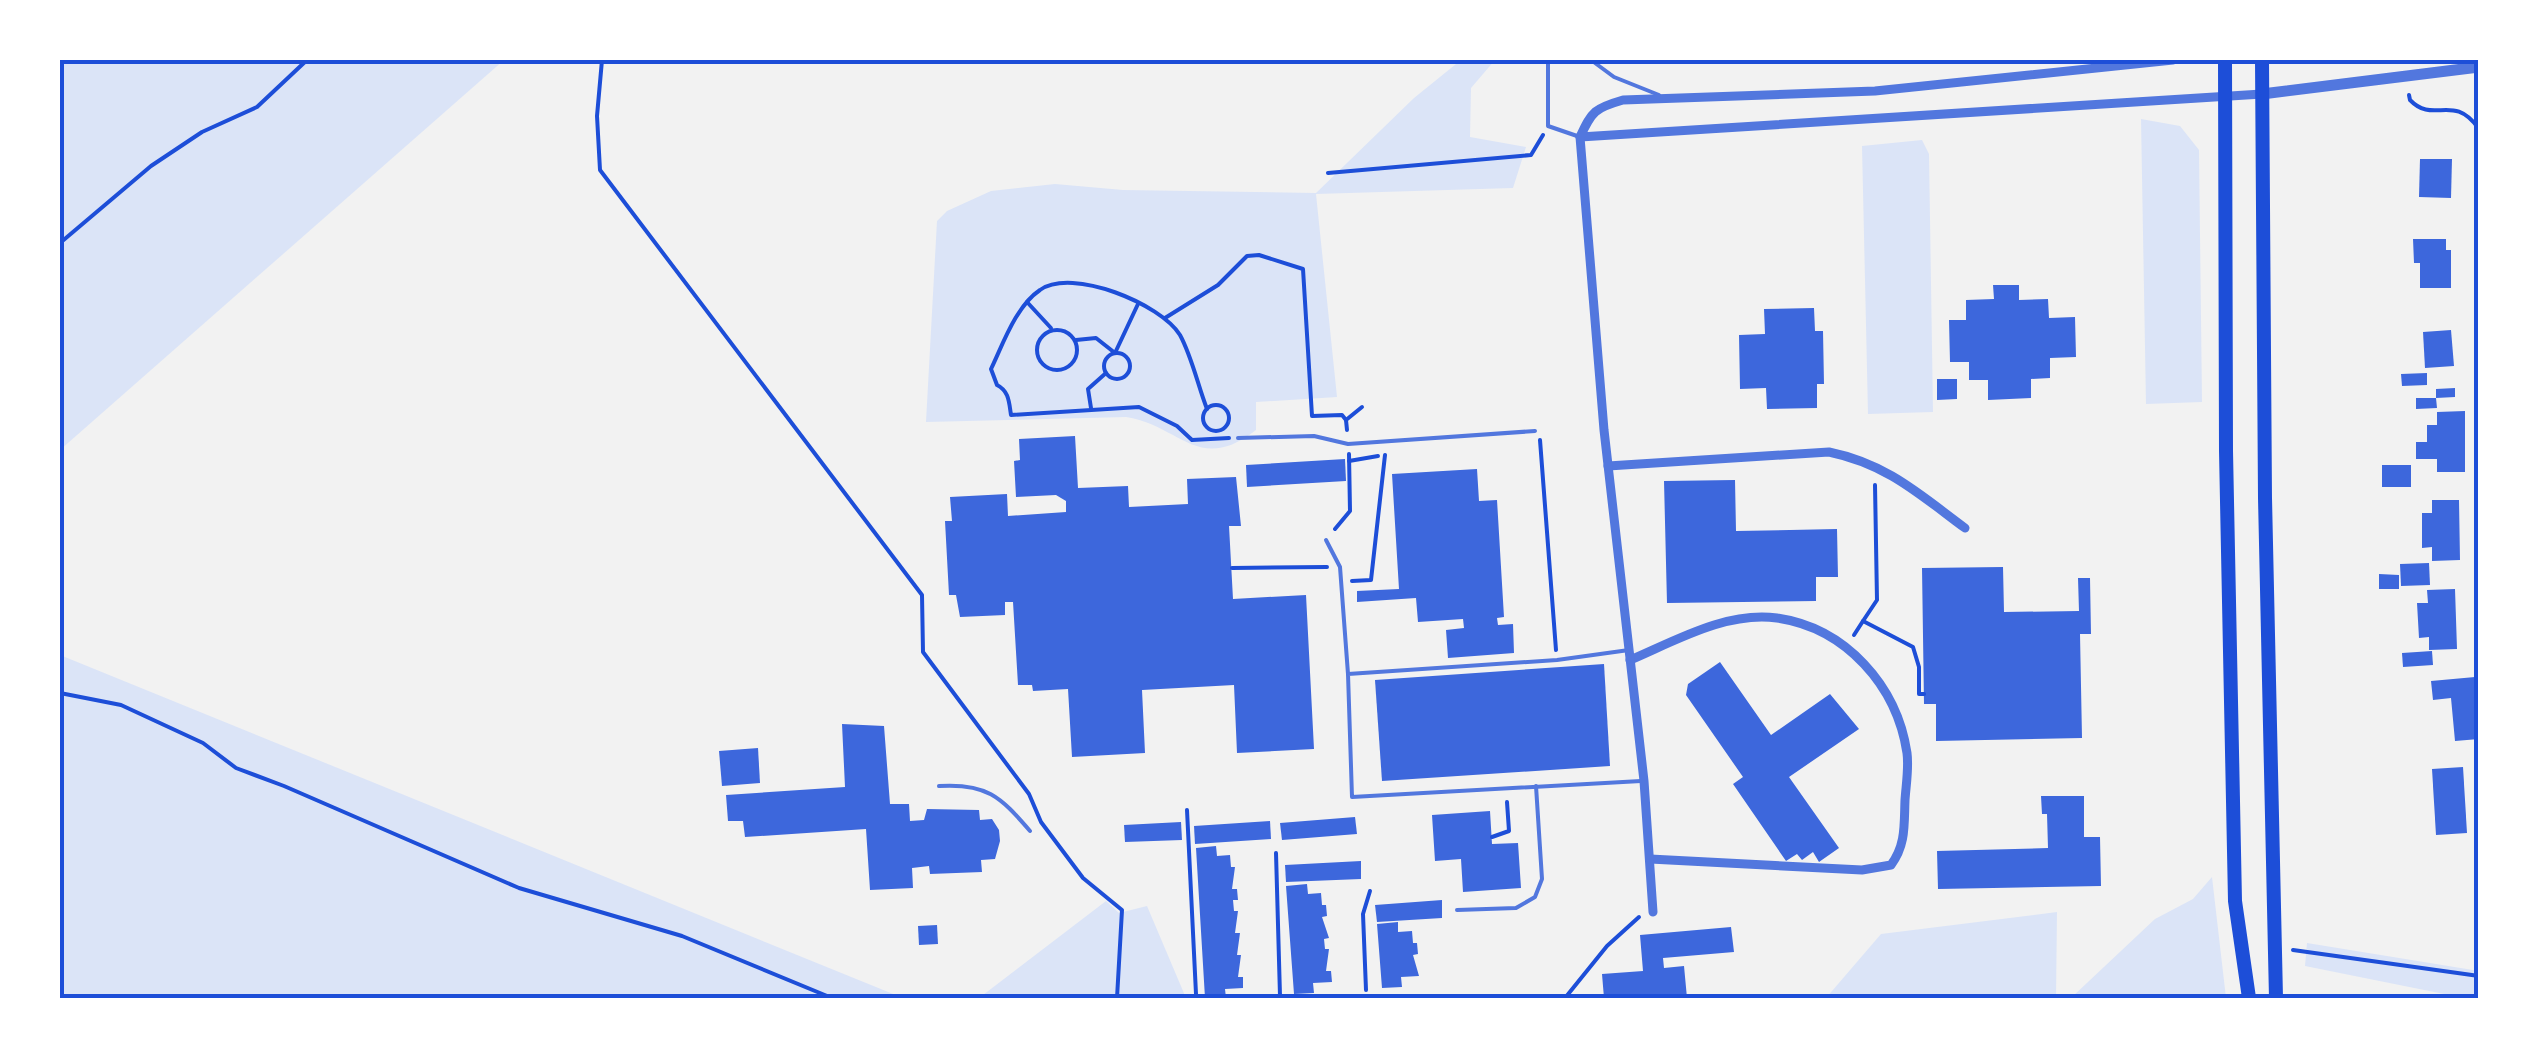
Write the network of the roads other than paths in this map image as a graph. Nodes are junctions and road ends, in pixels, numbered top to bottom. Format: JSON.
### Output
{"nodes":[{"id":1,"x":1548,"y":60,"type":"edge"},
{"id":2,"x":1591,"y":60,"type":"edge"},
{"id":3,"x":2173,"y":60,"type":"edge"},
{"id":4,"x":2225,"y":60,"type":"edge"},
{"id":5,"x":2262,"y":60,"type":"edge"},
{"id":6,"x":2479,"y":67,"type":"edge"},
{"id":7,"x":2262,"y":94,"type":"junction"},
{"id":8,"x":2225,"y":95,"type":"junction"},
{"id":9,"x":1668,"y":98,"type":"junction"},
{"id":10,"x":1580,"y":137,"type":"junction"},
{"id":11,"x":2479,"y":210,"type":"edge"},
{"id":12,"x":2479,"y":323,"type":"edge"},
{"id":13,"x":1537,"y":433,"type":"road end"},
{"id":14,"x":1238,"y":438,"type":"road end"},
{"id":15,"x":1608,"y":466,"type":"junction"},
{"id":16,"x":1965,"y":528,"type":"dead end"},
{"id":17,"x":1326,"y":540,"type":"road end"},
{"id":18,"x":1630,"y":655,"type":"junction"},
{"id":19,"x":1348,"y":674,"type":"junction"},
{"id":20,"x":1644,"y":780,"type":"junction"},
{"id":21,"x":938,"y":786,"type":"dead end"},
{"id":22,"x":1536,"y":786,"type":"junction"},
{"id":23,"x":1030,"y":831,"type":"dead end"},
{"id":24,"x":1650,"y":859,"type":"junction"},
{"id":25,"x":1457,"y":910,"type":"dead end"},
{"id":26,"x":1653,"y":912,"type":"road end"},
{"id":27,"x":2249,"y":998,"type":"edge"},
{"id":28,"x":2276,"y":998,"type":"edge"}],
"edges":[{"from":1,"to":10,"type":"lane"},
{"from":2,"to":9,"type":"lane"},
{"from":3,"to":9,"type":"street"},
{"from":4,"to":8,"type":"main road"},
{"from":5,"to":7,"type":"main road"},
{"from":6,"to":7,"type":"street"},
{"from":7,"to":8,"type":"street"},
{"from":7,"to":28,"type":"main road"},
{"from":8,"to":10,"type":"street"},
{"from":8,"to":27,"type":"main road"},
{"from":9,"to":10,"type":"street"},
{"from":10,"to":15,"type":"street"},
{"from":11,"to":12,"type":"street"},
{"from":13,"to":14,"type":"lane"},
{"from":15,"to":16,"type":"street"},
{"from":15,"to":18,"type":"street"},
{"from":17,"to":19,"type":"lane"},
{"from":18,"to":19,"type":"lane"},
{"from":18,"to":20,"type":"street"},
{"from":18,"to":24,"type":"street"},
{"from":19,"to":22,"type":"lane"},
{"from":20,"to":22,"type":"lane"},
{"from":20,"to":24,"type":"street"},
{"from":21,"to":23,"type":"lane"},
{"from":22,"to":25,"type":"lane"},
{"from":24,"to":26,"type":"street"}]}
